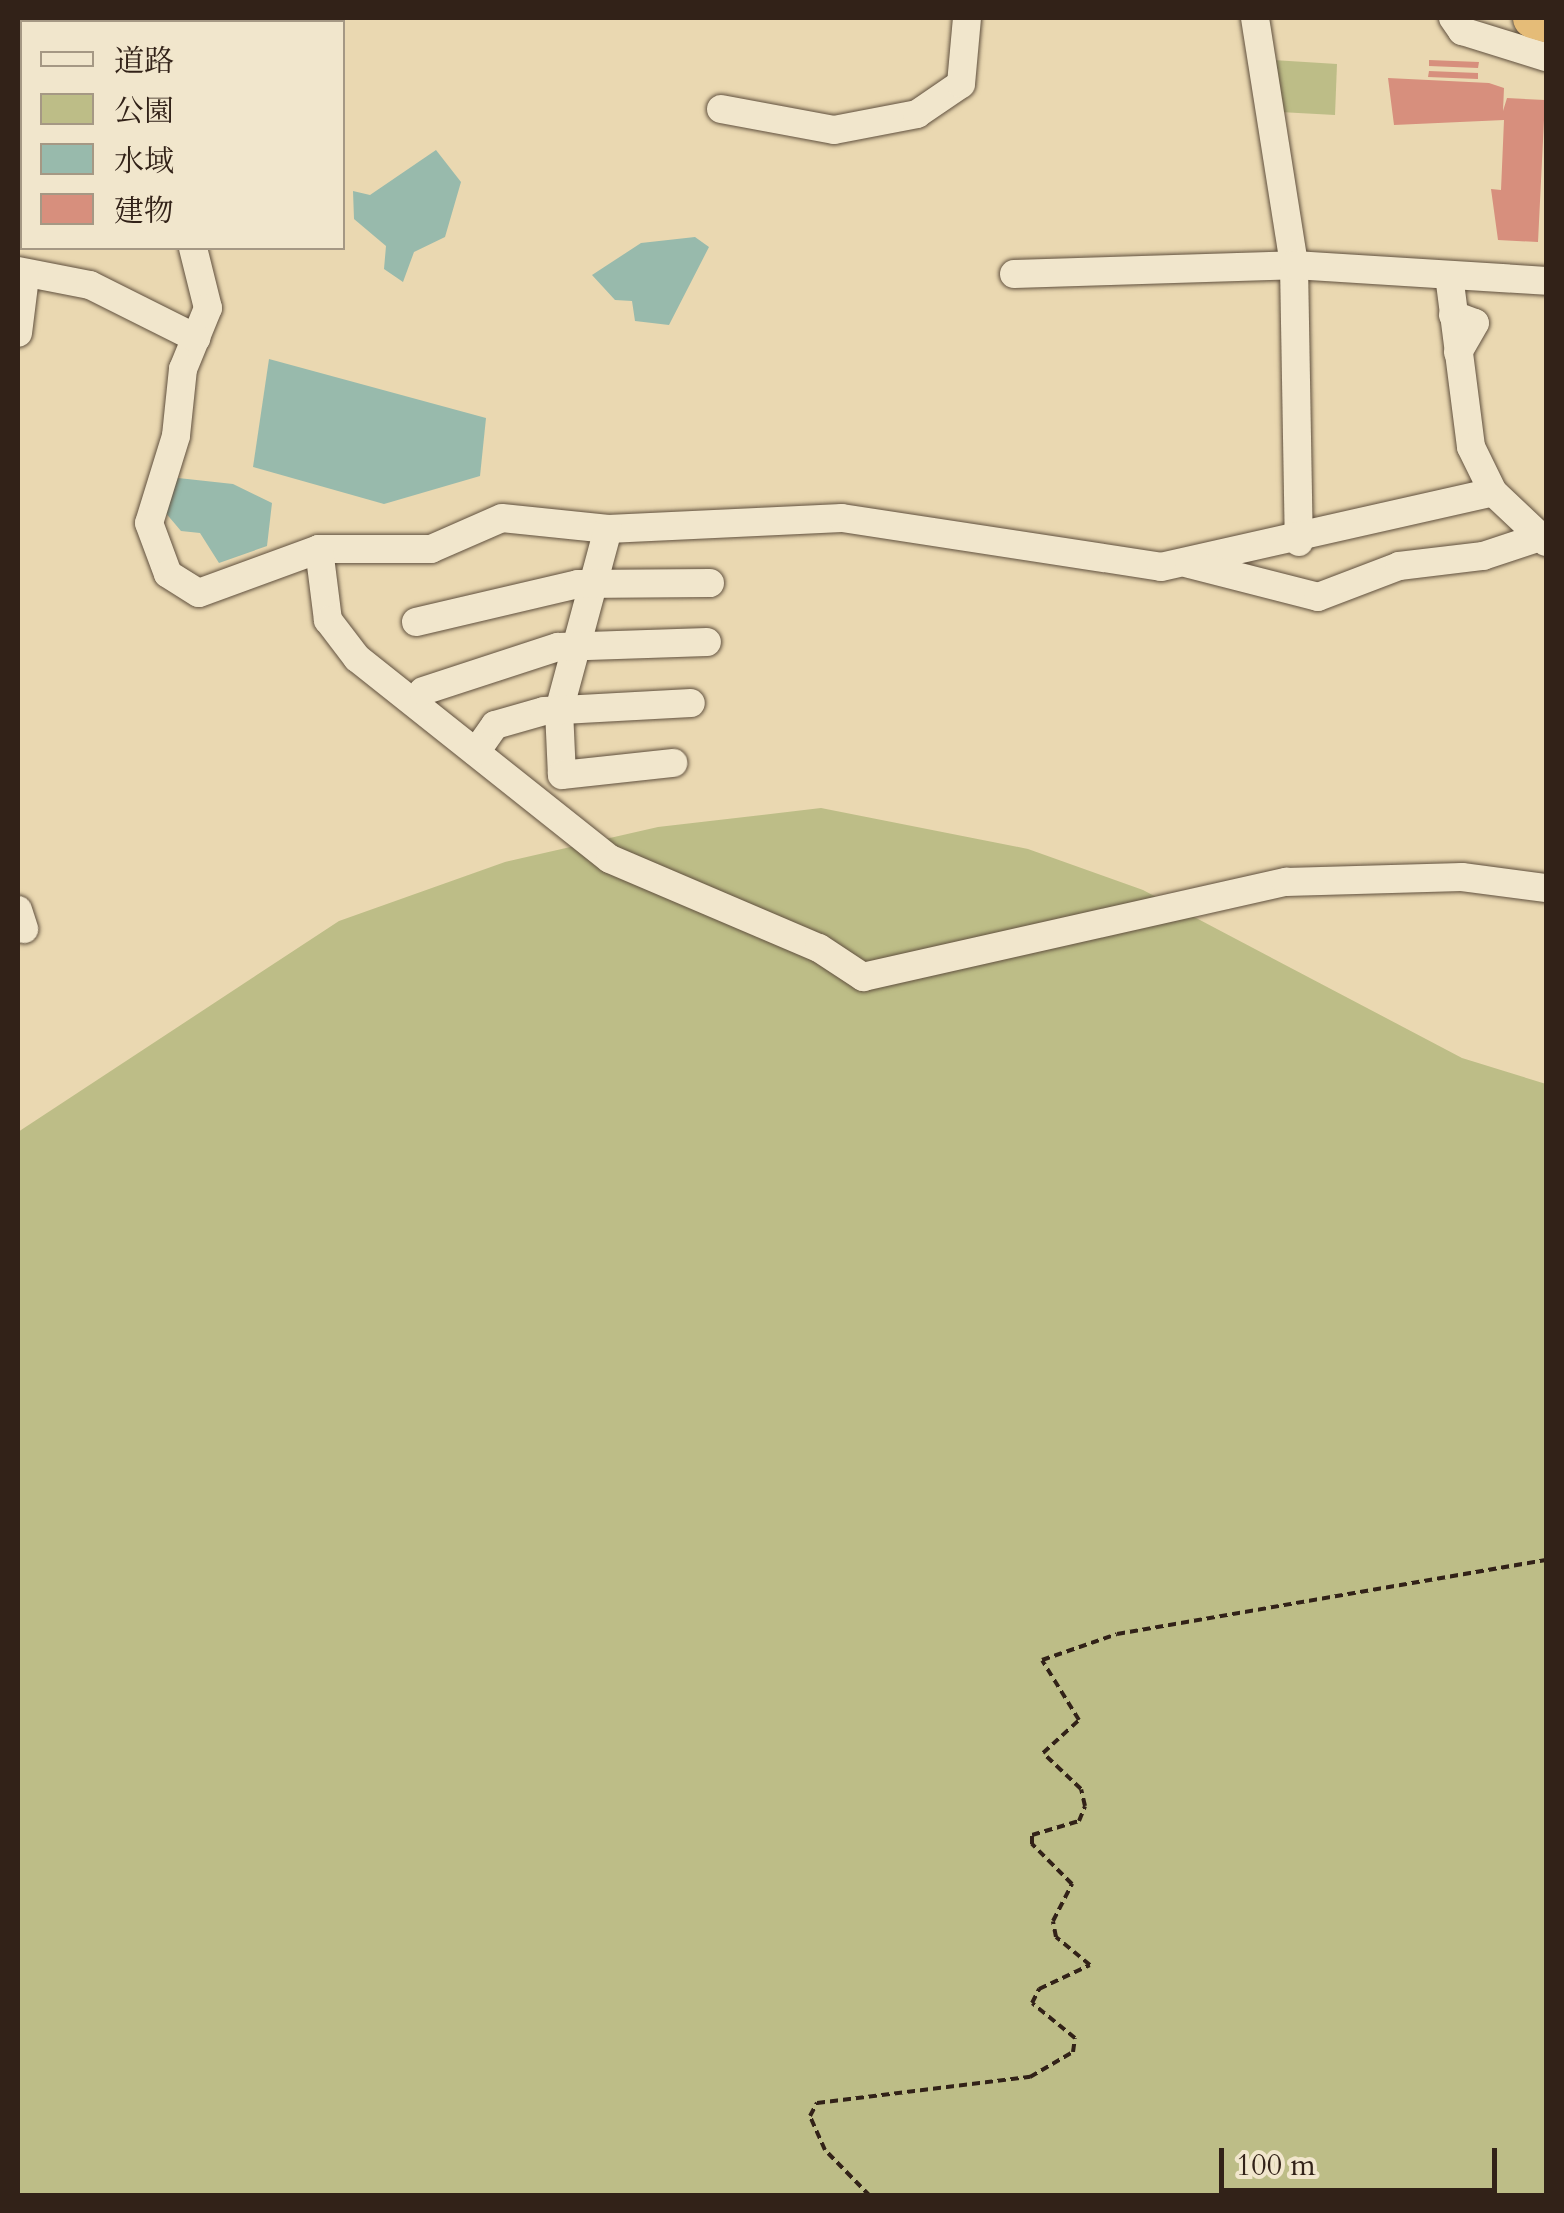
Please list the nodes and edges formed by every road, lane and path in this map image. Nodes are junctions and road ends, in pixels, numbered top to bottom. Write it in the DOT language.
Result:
graph roads {
  1 [pos="966,18"];
  2 [pos="1255,18"];
  3 [pos="1453,18"];
  4 [pos="1533,18"];
  5 [pos="1546,22"];
  6 [pos="18,28"];
  7 [pos="18,48"];
  8 [pos="1546,57"];
  9 [pos="721,109"];
  10 [pos="194,250"];
  11 [pos="1294,265"];
  12 [pos="21,274"];
  13 [pos="1014,274"];
  14 [pos="1450,275"];
  15 [pos="1546,281"];
  16 [pos="18,333"];
  17 [pos="196,338"];
  18 [pos="1493,492"];
  19 [pos="608,529"];
  20 [pos="1545,539"];
  21 [pos="1299,542"];
  22 [pos="319,549"];
  23 [pos="1189,564"];
  24 [pos="710,583"];
  25 [pos="593,584"];
  26 [pos="416,622"];
  27 [pos="708,642"];
  28 [pos="576,647"];
  29 [pos="424,692"];
  30 [pos="690,703"];
  31 [pos="559,710"];
  32 [pos="476,752"];
  33 [pos="673,762"];
  34 [pos="1546,888"];
  35 [pos="1546,1560"];
  36 [pos="870,2196"];
  1 -- 9 [label="street"];
  2 -- 11 [label="street"];
  3 -- 8 [label="street"];
  4 -- 5 [label="highway"];
  6 -- 7 [label="street"];
  10 -- 17 [label="street"];
  11 -- 13 [label="street"];
  11 -- 14 [label="street"];
  11 -- 21 [label="street"];
  12 -- 16 [label="street"];
  12 -- 17 [label="street"];
  14 -- 15 [label="street"];
  14 -- 18 [label="street"];
  17 -- 22 [label="street"];
  18 -- 20 [label="street"];
  18 -- 21 [label="street"];
  19 -- 22 [label="street"];
  19 -- 23 [label="street"];
  19 -- 25 [label="street"];
  20 -- 23 [label="street"];
  21 -- 23 [label="street"];
  22 -- 32 [label="street"];
  24 -- 25 [label="street"];
  25 -- 26 [label="street"];
  25 -- 28 [label="street"];
  27 -- 28 [label="street"];
  28 -- 29 [label="street"];
  28 -- 31 [label="street"];
  30 -- 31 [label="street"];
  31 -- 32 [label="street"];
  31 -- 33 [label="street"];
  32 -- 34 [label="street"];
  35 -- 36 [label="path"];
}
